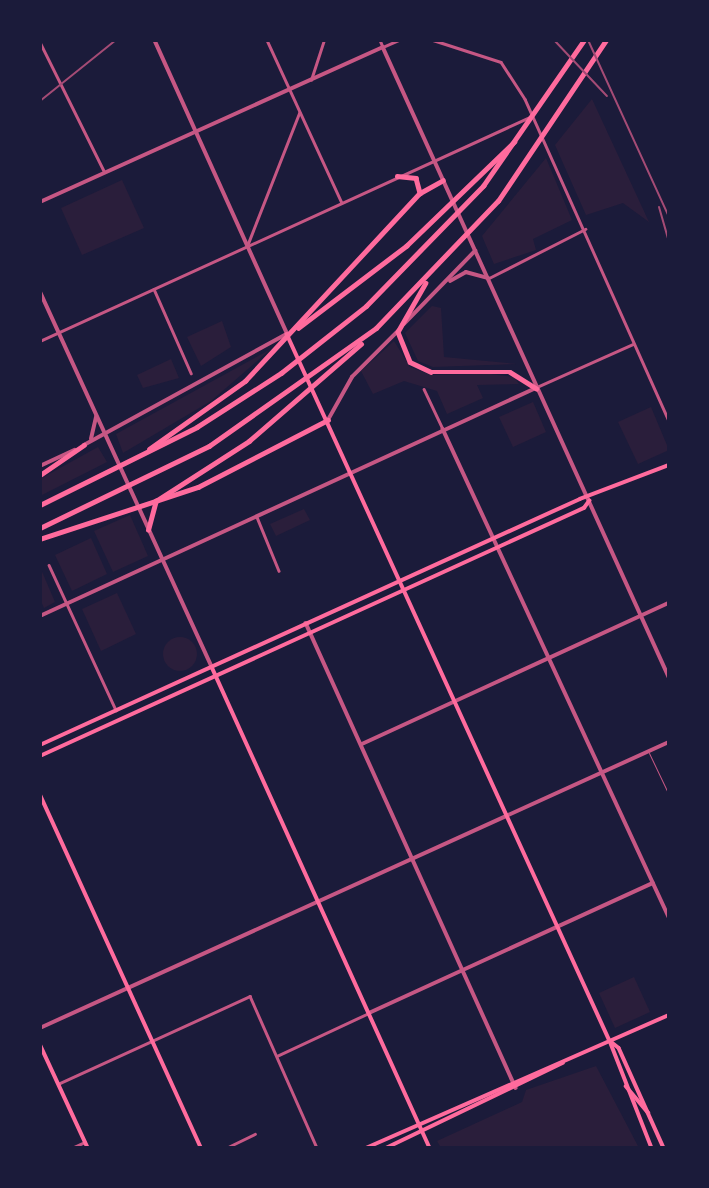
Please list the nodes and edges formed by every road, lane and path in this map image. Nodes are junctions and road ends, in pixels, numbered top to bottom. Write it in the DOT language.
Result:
graph roads {
  1 [pos="154,40"];
  2 [pos="267,40"];
  3 [pos="324,40"];
  4 [pos="380,40"];
  5 [pos="399,40"];
  6 [pos="433,40"];
  7 [pos="584,40"];
  8 [pos="606,40"];
  9 [pos="40,42"];
  10 [pos="383,47"];
  11 [pos="312,80"];
  12 [pos="289,90"];
  13 [pos="299,113"];
  14 [pos="533,116"];
  15 [pos="196,130"];
  16 [pos="527,130"];
  17 [pos="433,159"];
  18 [pos="104,171"];
  19 [pos="397,176"];
  20 [pos="443,180"];
  21 [pos="420,193"];
  22 [pos="40,202"];
  23 [pos="342,203"];
  24 [pos="585,229"];
  25 [pos="247,246"];
  26 [pos="475,251"];
  27 [pos="433,272"];
  28 [pos="489,278"];
  29 [pos="445,283"];
  30 [pos="154,289"];
  31 [pos="40,291"];
  32 [pos="376,328"];
  33 [pos="59,332"];
  34 [pos="287,334"];
  35 [pos="40,341"];
  36 [pos="633,344"];
  37 [pos="191,373"];
  38 [pos="536,388"];
  39 [pos="425,390"];
  40 [pos="96,415"];
  41 [pos="328,421"];
  42 [pos="669,421"];
  43 [pos="443,429"];
  44 [pos="104,433"];
  45 [pos="84,445"];
  46 [pos="138,458"];
  47 [pos="669,465"];
  48 [pos="40,466"];
  49 [pos="352,472"];
  50 [pos="40,475"];
  51 [pos="589,500"];
  52 [pos="40,505"];
  53 [pos="257,517"];
  54 [pos="40,528"];
  55 [pos="148,530"];
  56 [pos="40,539"];
  57 [pos="493,539"];
  58 [pos="497,548"];
  59 [pos="162,562"];
  60 [pos="49,565"];
  61 [pos="279,571"];
  62 [pos="400,582"];
  63 [pos="404,591"];
  64 [pos="669,603"];
  65 [pos="68,604"];
  66 [pos="40,616"];
  67 [pos="640,616"];
  68 [pos="306,623"];
  69 [pos="310,632"];
  70 [pos="549,658"];
  71 [pos="212,667"];
  72 [pos="216,677"];
  73 [pos="669,677"];
  74 [pos="454,702"];
  75 [pos="116,710"];
  76 [pos="669,742"];
  77 [pos="362,744"];
  78 [pos="40,745"];
  79 [pos="648,751"];
  80 [pos="40,757"];
  81 [pos="603,772"];
  82 [pos="40,793"];
  83 [pos="669,795"];
  84 [pos="507,815"];
  85 [pos="411,859"];
  86 [pos="653,883"];
  87 [pos="317,902"];
  88 [pos="669,917"];
  89 [pos="558,927"];
  90 [pos="462,971"];
  91 [pos="128,986"];
  92 [pos="369,1013"];
  93 [pos="669,1014"];
  94 [pos="40,1028"];
  95 [pos="153,1041"];
  96 [pos="610,1041"];
  97 [pos="40,1044"];
  98 [pos="277,1056"];
  99 [pos="563,1063"];
  100 [pos="513,1082"];
  101 [pos="623,1082"];
  102 [pos="58,1084"];
  103 [pos="516,1088"];
  104 [pos="649,1113"];
  105 [pos="419,1124"];
  106 [pos="422,1131"];
  107 [pos="255,1134"];
  108 [pos="85,1142"];
  109 [pos="72,1148"];
  110 [pos="88,1148"];
  111 [pos="201,1148"];
  112 [pos="226,1148"];
  113 [pos="317,1148"];
  114 [pos="366,1148"];
  115 [pos="386,1148"];
  116 [pos="430,1148"];
  117 [pos="652,1148"];
  118 [pos="664,1148"];
  1 -- 15 [label="street"];
  2 -- 12 [label="street"];
  3 -- 11 [label="street"];
  4 -- 10 [label="street"];
  5 -- 10 [label="street"];
  6 -- 14 [label="street"];
  7 -- 16 [label="highway"];
  8 -- 27 [label="highway"];
  9 -- 18 [label="street"];
  10 -- 11 [label="street"];
  10 -- 17 [label="street"];
  11 -- 12 [label="street"];
  12 -- 13 [label="street"];
  12 -- 15 [label="street"];
  13 -- 23 [label="street"];
  13 -- 25 [label="street"];
  14 -- 17 [label="street"];
  14 -- 24 [label="street"];
  15 -- 18 [label="street"];
  15 -- 25 [label="street"];
  16 -- 34 [label="highway"];
  16 -- 46 [label="highway"];
  17 -- 19 [label="street"];
  17 -- 20 [label="street"];
  18 -- 22 [label="street"];
  19 -- 21 [label="highway"];
  19 -- 23 [label="street"];
  20 -- 21 [label="highway"];
  20 -- 26 [label="street"];
  21 -- 46 [label="highway"];
  23 -- 25 [label="street"];
  24 -- 28 [label="street"];
  24 -- 36 [label="street"];
  25 -- 30 [label="street"];
  25 -- 34 [label="street"];
  26 -- 28 [label="street"];
  26 -- 29 [label="street"];
  27 -- 32 [label="highway"];
  27 -- 38 [label="highway"];
  28 -- 29 [label="street"];
  28 -- 38 [label="street"];
  29 -- 41 [label="street"];
  30 -- 33 [label="street"];
  30 -- 37 [label="street"];
  31 -- 33 [label="street"];
  32 -- 54 [label="highway"];
  32 -- 55 [label="highway"];
  33 -- 35 [label="street"];
  33 -- 40 [label="street"];
  34 -- 41 [label="main road"];
  34 -- 44 [label="street"];
  36 -- 38 [label="street"];
  36 -- 42 [label="street"];
  38 -- 43 [label="street"];
  38 -- 51 [label="street"];
  39 -- 43 [label="street"];
  40 -- 44 [label="street"];
  40 -- 45 [label="street"];
  41 -- 49 [label="main road"];
  41 -- 56 [label="highway"];
  43 -- 49 [label="street"];
  43 -- 57 [label="street"];
  44 -- 45 [label="street"];
  44 -- 55 [label="street"];
  45 -- 48 [label="street"];
  45 -- 50 [label="highway"];
  46 -- 52 [label="highway"];
  47 -- 51 [label="main road"];
  49 -- 53 [label="street"];
  49 -- 62 [label="main road"];
  51 -- 57 [label="main road"];
  51 -- 58 [label="main road"];
  51 -- 67 [label="street"];
  53 -- 59 [label="street"];
  53 -- 61 [label="street"];
  55 -- 59 [label="street"];
  57 -- 58 [label="street"];
  57 -- 62 [label="main road"];
  58 -- 63 [label="main road"];
  58 -- 70 [label="street"];
  59 -- 65 [label="street"];
  59 -- 71 [label="street"];
  60 -- 65 [label="street"];
  62 -- 63 [label="main road"];
  62 -- 68 [label="main road"];
  63 -- 69 [label="main road"];
  63 -- 74 [label="main road"];
  64 -- 67 [label="street"];
  65 -- 66 [label="street"];
  65 -- 75 [label="street"];
  67 -- 70 [label="street"];
  67 -- 73 [label="street"];
  68 -- 69 [label="street"];
  68 -- 71 [label="main road"];
  69 -- 72 [label="main road"];
  69 -- 77 [label="street"];
  70 -- 74 [label="street"];
  70 -- 81 [label="street"];
  71 -- 72 [label="main road"];
  71 -- 75 [label="main road"];
  72 -- 80 [label="main road"];
  72 -- 87 [label="main road"];
  74 -- 77 [label="street"];
  74 -- 84 [label="main road"];
  75 -- 78 [label="main road"];
  76 -- 79 [label="street"];
  77 -- 85 [label="street"];
  79 -- 81 [label="street"];
  79 -- 83 [label="lane"];
  81 -- 84 [label="street"];
  81 -- 86 [label="street"];
  82 -- 91 [label="main road"];
  84 -- 85 [label="street"];
  84 -- 89 [label="main road"];
  85 -- 87 [label="street"];
  85 -- 90 [label="street"];
  86 -- 88 [label="street"];
  86 -- 89 [label="street"];
  87 -- 91 [label="street"];
  87 -- 92 [label="main road"];
  89 -- 90 [label="street"];
  89 -- 96 [label="main road"];
  90 -- 92 [label="street"];
  90 -- 100 [label="street"];
  91 -- 94 [label="street"];
  91 -- 95 [label="main road"];
  92 -- 98 [label="street"];
  92 -- 105 [label="main road"];
  93 -- 96 [label="main road"];
  95 -- 98 [label="street"];
  95 -- 102 [label="street"];
  95 -- 111 [label="main road"];
  96 -- 99 [label="main road"];
  96 -- 101 [label="main road"];
  96 -- 104 [label="main road"];
  97 -- 102 [label="main road"];
  98 -- 113 [label="street"];
  99 -- 100 [label="main road"];
  99 -- 103 [label="main road"];
  100 -- 103 [label="street"];
  100 -- 105 [label="main road"];
  101 -- 104 [label="main road"];
  101 -- 117 [label="main road"];
  102 -- 108 [label="main road"];
  103 -- 106 [label="main road"];
  104 -- 118 [label="main road"];
  105 -- 106 [label="main road"];
  105 -- 114 [label="main road"];
  106 -- 115 [label="main road"];
  106 -- 116 [label="main road"];
  107 -- 112 [label="street"];
  108 -- 109 [label="street"];
  108 -- 110 [label="main road"];
}
